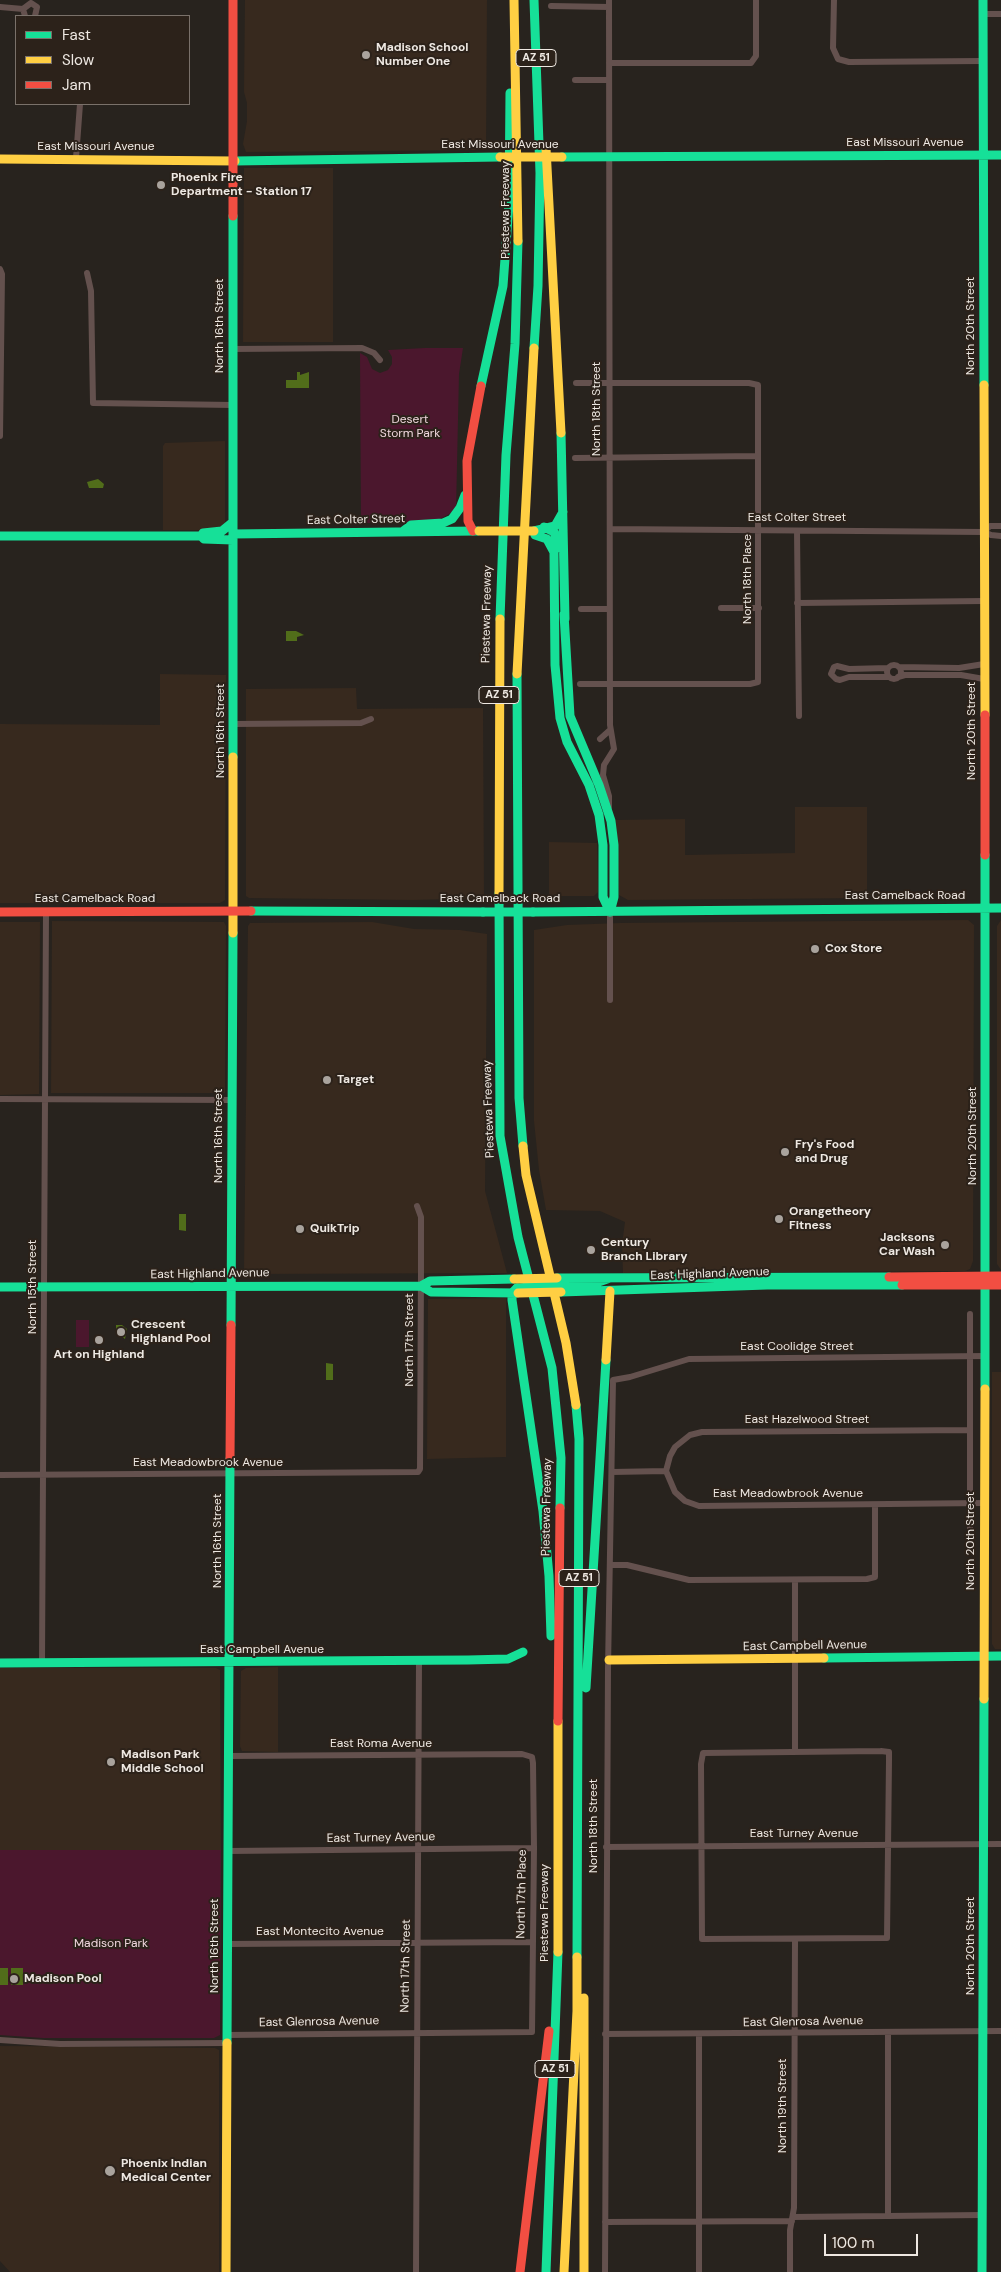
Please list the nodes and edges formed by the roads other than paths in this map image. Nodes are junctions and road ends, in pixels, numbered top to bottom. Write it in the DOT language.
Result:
graph roads {
  1 [pos="233,0"];
  2 [pos="514,0"];
  3 [pos="534,0"];
  4 [pos="756,0"];
  5 [pos="834,0"];
  6 [pos="983,0"];
  7 [pos="609,3"];
  8 [pos="551,6"];
  9 [pos="0,7"];
  10 [pos="23,9"];
  11 [pos="514,12"];
  12 [pos="983,14"];
  13 [pos="1001,14"];
  14 [pos="25,15"];
  15 [pos="35,15"];
  16 [pos="982,61"];
  17 [pos="609,63"];
  18 [pos="575,80"];
  19 [pos="609,80"];
  20 [pos="80,105"];
  21 [pos="538,116"];
  22 [pos="983,155"];
  23 [pos="1001,155"];
  24 [pos="609,157"];
  25 [pos="76,158"];
  26 [pos="0,159"];
  27 [pos="233,161"];
  28 [pos="0,269"];
  29 [pos="87,273"];
  30 [pos="232,349"];
  31 [pos="380,360"];
  32 [pos="576,383"];
  33 [pos="609,383"];
  34 [pos="233,405"];
  35 [pos="0,436"];
  36 [pos="758,456"];
  37 [pos="575,458"];
  38 [pos="610,458"];
  39 [pos="466,493"];
  40 [pos="563,510"];
  41 [pos="233,522"];
  42 [pos="1001,526"];
  43 [pos="550,529"];
  44 [pos="610,529"];
  45 [pos="759,530"];
  46 [pos="797,530"];
  47 [pos="476,531"];
  48 [pos="535,531"];
  49 [pos="402,532"];
  50 [pos="984,532"];
  51 [pos="0,536"];
  52 [pos="201,536"];
  53 [pos="1001,536"];
  54 [pos="233,537"];
  55 [pos="984,601"];
  56 [pos="797,603"];
  57 [pos="721,608"];
  58 [pos="759,608"];
  59 [pos="581,609"];
  60 [pos="609,609"];
  61 [pos="565,619"];
  62 [pos="984,664"];
  63 [pos="899,667"];
  64 [pos="888,668"];
  65 [pos="889,677"];
  66 [pos="898,677"];
  67 [pos="984,679"];
  68 [pos="580,684"];
  69 [pos="610,684"];
  70 [pos="799,716"];
  71 [pos="371,719"];
  72 [pos="233,724"];
  73 [pos="610,730"];
  74 [pos="600,739"];
  75 [pos="609,813"];
  76 [pos="985,908"];
  77 [pos="1001,908"];
  78 [pos="233,911"];
  79 [pos="0,912"];
  80 [pos="46,912"];
  81 [pos="610,912"];
  82 [pos="610,1000"];
  83 [pos="0,1099"];
  84 [pos="45,1099"];
  85 [pos="232,1100"];
  86 [pos="417,1206"];
  87 [pos="1001,1276"];
  88 [pos="610,1278"];
  89 [pos="807,1280"];
  90 [pos="985,1280"];
  91 [pos="231,1285"];
  92 [pos="559,1285"];
  93 [pos="1001,1285"];
  94 [pos="421,1286"];
  95 [pos="0,1287"];
  96 [pos="44,1287"];
  97 [pos="515,1291"];
  98 [pos="610,1291"];
  99 [pos="970,1314"];
  100 [pos="985,1356"];
  101 [pos="970,1357"];
  102 [pos="613,1380"];
  103 [pos="970,1430"];
  104 [pos="666,1471"];
  105 [pos="612,1472"];
  106 [pos="416,1473"];
  107 [pos="231,1474"];
  108 [pos="0,1475"];
  109 [pos="44,1475"];
  110 [pos="969,1503"];
  111 [pos="984,1503"];
  112 [pos="875,1505"];
  113 [pos="970,1541"];
  114 [pos="610,1565"];
  115 [pos="795,1580"];
  116 [pos="523,1652"];
  117 [pos="984,1656"];
  118 [pos="1001,1656"];
  119 [pos="795,1658"];
  120 [pos="609,1660"];
  121 [pos="419,1661"];
  122 [pos="0,1662"];
  123 [pos="230,1662"];
  124 [pos="42,1663"];
  125 [pos="795,1752"];
  126 [pos="419,1754"];
  127 [pos="229,1756"];
  128 [pos="532,1757"];
  129 [pos="557,1783"];
  130 [pos="578,1784"];
  131 [pos="984,1844"];
  132 [pos="1001,1844"];
  133 [pos="889,1845"];
  134 [pos="701,1846"];
  135 [pos="606,1847"];
  136 [pos="418,1848"];
  137 [pos="534,1848"];
  138 [pos="228,1851"];
  139 [pos="557,1867"];
  140 [pos="578,1869"];
  141 [pos="795,1940"];
  142 [pos="532,1942"];
  143 [pos="418,1943"];
  144 [pos="228,1944"];
  145 [pos="1001,2031"];
  146 [pos="532,2032"];
  147 [pos="983,2032"];
  148 [pos="417,2033"];
  149 [pos="795,2033"];
  150 [pos="888,2033"];
  151 [pos="605,2034"];
  152 [pos="700,2034"];
  153 [pos="227,2039"];
  154 [pos="0,2040"];
  155 [pos="982,2215"];
  156 [pos="888,2216"];
  157 [pos="793,2219"];
  158 [pos="605,2222"];
  159 [pos="700,2222"];
  160 [pos="226,2272"];
  161 [pos="416,2272"];
  162 [pos="520,2272"];
  163 [pos="546,2272"];
  164 [pos="564,2272"];
  165 [pos="584,2272"];
  166 [pos="605,2272"];
  167 [pos="699,2272"];
  168 [pos="790,2272"];
  169 [pos="982,2272"];
  1 -- 27 [label="main road, North 16th Street"];
  2 -- 11 [label="main road, Piestewa Freeway / AZ 51"];
  3 -- 21 [label="main road, AZ 51"];
  4 -- 17 [label="street"];
  5 -- 16 [label="street"];
  6 -- 12 [label="main road, North 20th Street"];
  7 -- 8 [label="street"];
  7 -- 17 [label="street, North 18th Street"];
  9 -- 10 [label="street"];
  10 -- 14 [label="street"];
  10 -- 15 [label="street"];
  11 -- 39 [label="main road"];
  11 -- 129 [label="main road, Piestewa Freeway / AZ 51"];
  12 -- 13 [label="street"];
  12 -- 16 [label="main road, North 20th Street"];
  16 -- 22 [label="main road, North 20th Street"];
  17 -- 19 [label="street, North 18th Street"];
  18 -- 19 [label="street"];
  19 -- 24 [label="street, North 18th Street"];
  20 -- 25 [label="street"];
  21 -- 40 [label="main road"];
  21 -- 130 [label="main road, AZ 51"];
  22 -- 23 [label="main road, East Missouri Avenue"];
  22 -- 24 [label="main road, East Missouri Avenue"];
  22 -- 50 [label="main road, North 20th Street"];
  24 -- 27 [label="main road, East Missouri Avenue, bridge"];
  24 -- 33 [label="street, North 18th Street"];
  25 -- 26 [label="main road, East Missouri Avenue"];
  25 -- 27 [label="main road, East Missouri Avenue"];
  27 -- 30 [label="main road, North 16th Street"];
  28 -- 35 [label="street"];
  29 -- 34 [label="street"];
  30 -- 31 [label="street"];
  30 -- 34 [label="main road, North 16th Street"];
  32 -- 33 [label="street"];
  33 -- 36 [label="street, North 18th Place"];
  33 -- 38 [label="street, North 18th Street"];
  34 -- 41 [label="main road, North 16th Street"];
  36 -- 38 [label="street"];
  36 -- 45 [label="street, North 18th Place"];
  37 -- 38 [label="street"];
  38 -- 44 [label="street, North 18th Street"];
  39 -- 47 [label="main road"];
  39 -- 49 [label="main road"];
  40 -- 43 [label="main road"];
  40 -- 61 [label="main road"];
  41 -- 52 [label="main road, East Colter Street"];
  41 -- 54 [label="main road, North 16th Street"];
  42 -- 50 [label="street, East Colter Street"];
  43 -- 48 [label="main road, East Colter Street"];
  43 -- 61 [label="main road, North 18th Street"];
  44 -- 45 [label="street, East Colter Street"];
  44 -- 60 [label="street, North 18th Street"];
  45 -- 46 [label="street, East Colter Street"];
  45 -- 58 [label="street, North 18th Place"];
  46 -- 50 [label="street, East Colter Street"];
  46 -- 56 [label="street"];
  47 -- 48 [label="main road, East Colter Street, bridge"];
  47 -- 49 [label="main road, East Colter Street"];
  48 -- 81 [label="main road, North 18th Street"];
  49 -- 54 [label="main road, East Colter Street"];
  50 -- 53 [label="street, East Colter Street"];
  50 -- 55 [label="main road, North 20th Street"];
  51 -- 52 [label="main road, East Colter Street"];
  52 -- 54 [label="main road, East Colter Street"];
  54 -- 72 [label="main road, North 16th Street"];
  55 -- 56 [label="street"];
  55 -- 62 [label="main road, North 20th Street"];
  56 -- 70 [label="street"];
  57 -- 58 [label="street"];
  58 -- 69 [label="street, North 18th Place"];
  59 -- 60 [label="street"];
  60 -- 69 [label="street, North 18th Street"];
  61 -- 75 [label="main road, North 18th Street"];
  62 -- 63 [label="street"];
  62 -- 67 [label="main road, North 20th Street"];
  63 -- 64 [label="street"];
  63 -- 66 [label="street"];
  64 -- 65 [label="street"];
  64 -- 65 [label="street"];
  65 -- 66 [label="street"];
  66 -- 67 [label="street"];
  67 -- 76 [label="main road, North 20th Street"];
  68 -- 69 [label="street"];
  69 -- 73 [label="street, North 18th Street"];
  71 -- 72 [label="street"];
  72 -- 78 [label="main road, North 16th Street"];
  73 -- 74 [label="street"];
  73 -- 75 [label="street, North 18th Street"];
  75 -- 81 [label="main road, North 18th Street"];
  76 -- 77 [label="main road, East Camelback Road"];
  76 -- 81 [label="main road, East Camelback Road"];
  76 -- 90 [label="main road, North 20th Street"];
  78 -- 80 [label="main road, East Camelback Road"];
  78 -- 81 [label="main road, East Camelback Road, bridge"];
  78 -- 85 [label="main road, North 16th Street"];
  79 -- 80 [label="main road, East Camelback Road"];
  80 -- 84 [label="street, North 15th Street"];
  81 -- 82 [label="street, North 18th Street"];
  83 -- 84 [label="street"];
  84 -- 85 [label="street"];
  84 -- 96 [label="street, North 15th Street"];
  85 -- 91 [label="main road, North 16th Street"];
  86 -- 94 [label="street, North 17th Street"];
  87 -- 90 [label="main road, East Highland Avenue"];
  88 -- 89 [label="main road, East Highland Avenue"];
  88 -- 92 [label="main road, East Highland Avenue"];
  88 -- 98 [label="main road"];
  89 -- 90 [label="main road, East Highland Avenue"];
  89 -- 98 [label="main road, East Highland Avenue"];
  90 -- 93 [label="main road, East Highland Avenue"];
  90 -- 100 [label="main road, North 20th Street"];
  91 -- 94 [label="main road, East Highland Avenue"];
  91 -- 96 [label="main road, East Highland Avenue"];
  91 -- 107 [label="main road, North 16th Street"];
  92 -- 94 [label="main road, East Highland Avenue, bridge"];
  92 -- 97 [label="main road, East Highland Avenue, bridge"];
  92 -- 98 [label="main road, East Highland Avenue"];
  94 -- 97 [label="main road, East Highland Avenue"];
  94 -- 106 [label="street, North 17th Street"];
  95 -- 96 [label="main road, East Highland Avenue"];
  96 -- 109 [label="street, North 15th Street"];
  97 -- 129 [label="main road"];
  98 -- 130 [label="main road"];
  99 -- 101 [label="street, North 20th Street"];
  100 -- 101 [label="street, East Coolidge Street"];
  100 -- 111 [label="main road, North 20th Street"];
  101 -- 102 [label="street, East Coolidge Street"];
  101 -- 103 [label="street, North 20th Street"];
  102 -- 105 [label="street, North 18th Street"];
  103 -- 104 [label="street, East Hazelwood Street"];
  103 -- 110 [label="street, North 20th Street"];
  104 -- 105 [label="street"];
  104 -- 112 [label="street, East Meadowbrook Avenue"];
  105 -- 114 [label="street, North 18th Street"];
  106 -- 107 [label="street, East Meadowbrook Avenue"];
  107 -- 109 [label="street, East Meadowbrook Avenue"];
  107 -- 123 [label="main road, North 16th Street"];
  108 -- 109 [label="street, East Meadowbrook Avenue"];
  109 -- 124 [label="street, North 15th Street"];
  110 -- 111 [label="street, East Meadowbrook Avenue"];
  110 -- 112 [label="street, East Meadowbrook Avenue"];
  110 -- 113 [label="street, North 20th Street"];
  111 -- 117 [label="main road, North 20th Street"];
  112 -- 115 [label="street"];
  114 -- 115 [label="street"];
  114 -- 120 [label="street, North 18th Street"];
  115 -- 119 [label="street"];
  116 -- 121 [label="main road, East Campbell Avenue"];
  117 -- 118 [label="main road, East Campbell Avenue"];
  117 -- 119 [label="main road, East Campbell Avenue"];
  117 -- 131 [label="main road, North 20th Street"];
  119 -- 120 [label="main road, East Campbell Avenue"];
  119 -- 125 [label="street"];
  120 -- 135 [label="street, North 18th Street"];
  121 -- 123 [label="main road, East Campbell Avenue"];
  121 -- 126 [label="street, North 17th Street"];
  122 -- 124 [label="main road, East Campbell Avenue"];
  123 -- 124 [label="main road, East Campbell Avenue"];
  123 -- 127 [label="main road, North 16th Street"];
  125 -- 133 [label="street"];
  125 -- 134 [label="street"];
  126 -- 127 [label="street, East Roma Avenue"];
  126 -- 128 [label="street, East Roma Avenue"];
  126 -- 136 [label="street, North 17th Street"];
  127 -- 138 [label="main road, North 16th Street"];
  128 -- 137 [label="street, North 17th Place"];
  129 -- 139 [label="main road, Piestewa Freeway / AZ 51"];
  130 -- 140 [label="main road, AZ 51"];
  131 -- 132 [label="street, East Turney Avenue"];
  131 -- 133 [label="street, East Turney Avenue"];
  131 -- 147 [label="main road, North 20th Street"];
  133 -- 134 [label="street, East Turney Avenue"];
  133 -- 141 [label="street"];
  134 -- 135 [label="street, East Turney Avenue"];
  134 -- 141 [label="street"];
  135 -- 151 [label="street, North 18th Street"];
  136 -- 137 [label="street, East Turney Avenue"];
  136 -- 138 [label="street, East Turney Avenue"];
  136 -- 143 [label="street, North 17th Street"];
  137 -- 142 [label="street, North 17th Place"];
  138 -- 144 [label="main road, North 16th Street"];
  139 -- 162 [label="main road"];
  139 -- 163 [label="main road, Piestewa Freeway / AZ 51"];
  140 -- 164 [label="main road, AZ 51"];
  140 -- 165 [label="main road"];
  141 -- 149 [label="street, North 19th Street"];
  142 -- 143 [label="street, East Montecito Avenue"];
  142 -- 146 [label="street, North 17th Place"];
  143 -- 144 [label="street, East Montecito Avenue"];
  143 -- 148 [label="street, North 17th Street"];
  144 -- 153 [label="main road, North 16th Street"];
  145 -- 147 [label="street, East Glenrosa Avenue"];
  146 -- 148 [label="street, East Glenrosa Avenue"];
  147 -- 150 [label="street, East Glenrosa Avenue"];
  147 -- 155 [label="main road, North 20th Street"];
  148 -- 153 [label="street, East Glenrosa Avenue"];
  148 -- 161 [label="street, North 17th Street"];
  149 -- 150 [label="street, East Glenrosa Avenue"];
  149 -- 152 [label="street, East Glenrosa Avenue"];
  149 -- 157 [label="street, North 19th Street"];
  150 -- 156 [label="street"];
  151 -- 152 [label="street, East Glenrosa Avenue"];
  151 -- 158 [label="street, North 18th Street"];
  152 -- 159 [label="street"];
  153 -- 154 [label="street, East Glenrosa Avenue"];
  153 -- 160 [label="main road, North 16th Street"];
  155 -- 156 [label="street"];
  155 -- 169 [label="main road, North 20th Street"];
  156 -- 157 [label="street"];
  157 -- 159 [label="street"];
  157 -- 168 [label="street, North 19th Street"];
  158 -- 159 [label="street"];
  158 -- 166 [label="street, North 18th Street"];
  159 -- 167 [label="street"];
}
